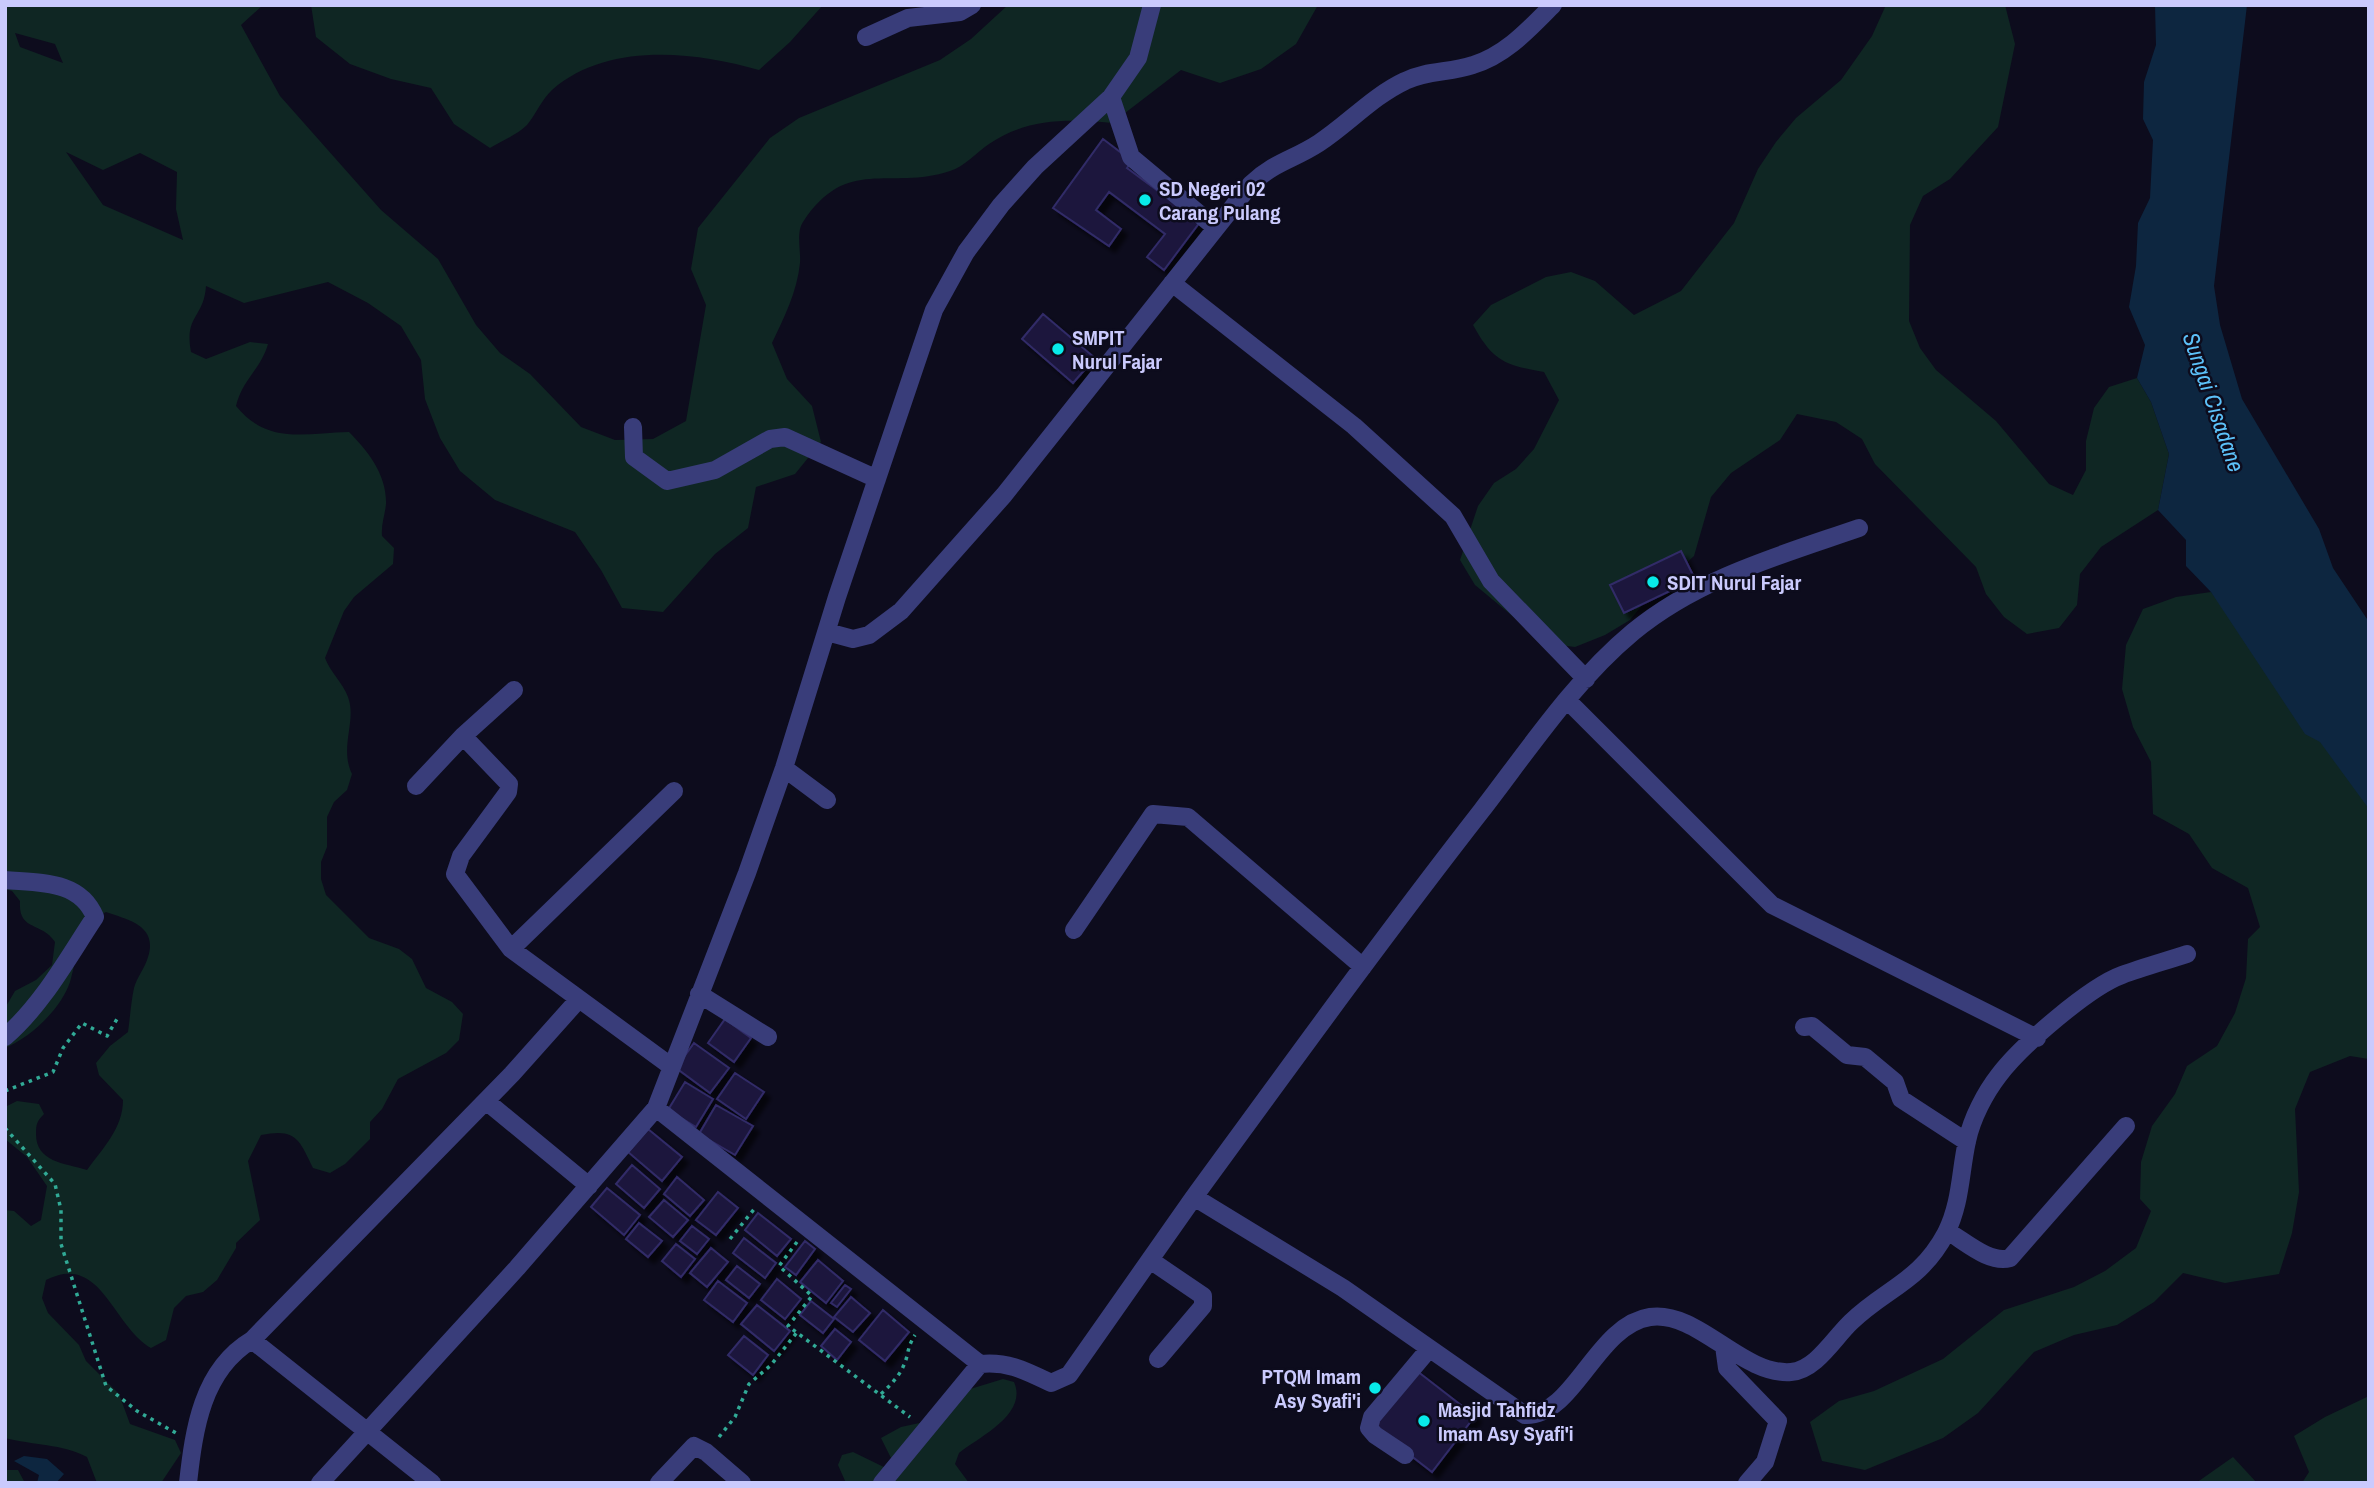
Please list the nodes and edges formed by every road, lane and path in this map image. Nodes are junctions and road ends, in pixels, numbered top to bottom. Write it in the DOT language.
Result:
graph roads {
  1 [pos="972,5"];
  2 [pos="1152,5"];
  3 [pos="1553,5"];
  4 [pos="866,37"];
  5 [pos="1111,97"];
  6 [pos="1216,228"];
  7 [pos="1172,282"];
  8 [pos="633,427"];
  9 [pos="877,479"];
  10 [pos="1859,528"];
  11 [pos="827,632"];
  12 [pos="1586,679"];
  13 [pos="514,690"];
  14 [pos="1568,701"];
  15 [pos="463,736"];
  16 [pos="784,768"];
  17 [pos="416,786"];
  18 [pos="674,791"];
  19 [pos="827,800"];
  20 [pos="5,880"];
  21 [pos="1074,930"];
  22 [pos="511,949"];
  23 [pos="2187,954"];
  24 [pos="1363,967"];
  25 [pos="699,994"];
  26 [pos="579,999"];
  27 [pos="117,1019"];
  28 [pos="1804,1027"];
  29 [pos="5,1037"];
  30 [pos="768,1037"];
  31 [pos="2037,1038"];
  32 [pos="673,1067"];
  33 [pos="5,1091"];
  34 [pos="486,1101"];
  35 [pos="656,1108"];
  36 [pos="2126,1126"];
  37 [pos="5,1128"];
  38 [pos="1967,1142"];
  39 [pos="589,1186"];
  40 [pos="765,1195"];
  41 [pos="1194,1197"];
  42 [pos="808,1228"];
  43 [pos="1947,1231"];
  44 [pos="730,1239"];
  45 [pos="1150,1260"];
  46 [pos="925,1322"];
  47 [pos="798,1331"];
  48 [pos="252,1340"];
  49 [pos="1724,1346"];
  50 [pos="1429,1349"];
  51 [pos="1158,1359"];
  52 [pos="980,1364"];
  53 [pos="881,1394"];
  54 [pos="926,1429"];
  55 [pos="370,1431"];
  56 [pos="193,1442"];
  57 [pos="706,1452"];
  58 [pos="1405,1455"];
  59 [pos="188,1483"];
  60 [pos="320,1483"];
  61 [pos="432,1483"];
  62 [pos="659,1483"];
  63 [pos="742,1483"];
  64 [pos="882,1483"];
  65 [pos="1747,1483"];
  1 -- 4 [label="street"];
  2 -- 5 [label="street"];
  3 -- 6 [label="street"];
  5 -- 6 [label="street"];
  5 -- 9 [label="street"];
  6 -- 7 [label="street"];
  7 -- 11 [label="street"];
  7 -- 12 [label="street"];
  8 -- 9 [label="street"];
  9 -- 11 [label="street"];
  10 -- 12 [label="street"];
  11 -- 16 [label="street"];
  12 -- 14 [label="street"];
  13 -- 15 [label="street"];
  14 -- 24 [label="street"];
  14 -- 31 [label="street"];
  15 -- 17 [label="street"];
  15 -- 22 [label="street"];
  16 -- 19 [label="street"];
  16 -- 25 [label="street"];
  18 -- 22 [label="street"];
  20 -- 29 [label="street"];
  21 -- 24 [label="street"];
  22 -- 26 [label="street"];
  23 -- 31 [label="street"];
  24 -- 41 [label="street"];
  25 -- 30 [label="street"];
  25 -- 32 [label="street"];
  26 -- 32 [label="street"];
  26 -- 34 [label="street"];
  27 -- 33 [label="path"];
  28 -- 38 [label="street"];
  31 -- 38 [label="street"];
  32 -- 35 [label="street"];
  34 -- 39 [label="street"];
  34 -- 48 [label="street"];
  35 -- 39 [label="street"];
  35 -- 40 [label="street"];
  36 -- 43 [label="street"];
  37 -- 56 [label="path"];
  38 -- 43 [label="street"];
  39 -- 55 [label="street"];
  40 -- 42 [label="street"];
  40 -- 44 [label="path"];
  41 -- 45 [label="street"];
  41 -- 50 [label="street"];
  42 -- 46 [label="street"];
  42 -- 47 [label="path"];
  43 -- 49 [label="street"];
  45 -- 51 [label="street"];
  45 -- 52 [label="street"];
  46 -- 52 [label="street"];
  46 -- 53 [label="path"];
  47 -- 53 [label="path"];
  47 -- 57 [label="path"];
  48 -- 55 [label="street"];
  48 -- 56 [label="street"];
  49 -- 50 [label="street"];
  49 -- 65 [label="street"];
  50 -- 58 [label="street"];
  52 -- 54 [label="street"];
  53 -- 54 [label="path"];
  54 -- 64 [label="street"];
  55 -- 60 [label="street"];
  55 -- 61 [label="street"];
  56 -- 59 [label="street"];
  57 -- 62 [label="street"];
  57 -- 63 [label="street"];
}
